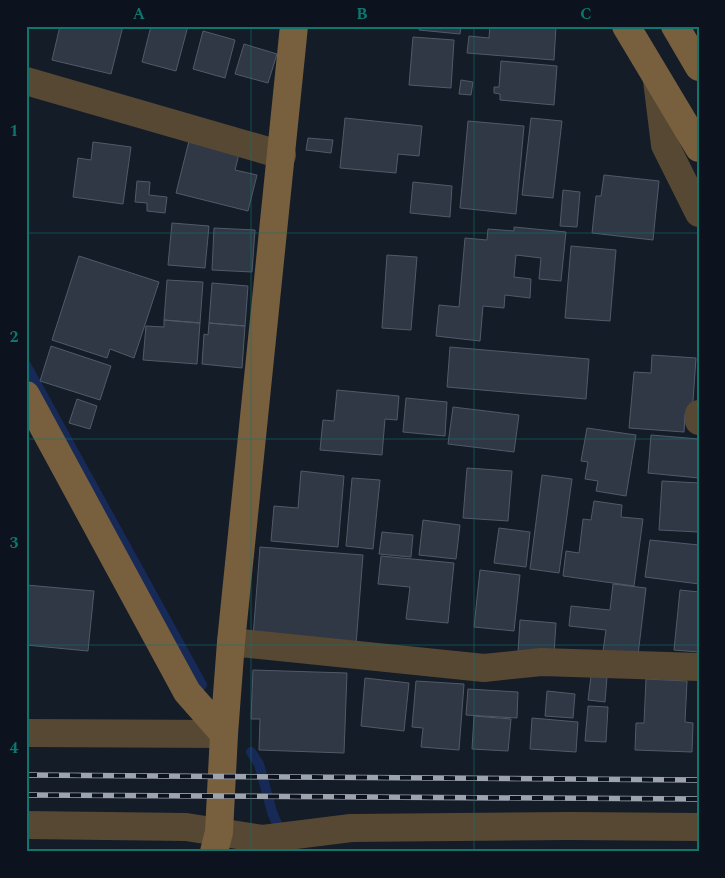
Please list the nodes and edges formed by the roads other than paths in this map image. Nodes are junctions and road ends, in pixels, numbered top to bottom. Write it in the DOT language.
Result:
graph roads {
  1 [pos="294,26"];
  2 [pos="626,26"];
  3 [pos="675,26"];
  4 [pos="681,26"];
  5 [pos="699,40"];
  6 [pos="699,67"];
  7 [pos="657,80"];
  8 [pos="26,81"];
  9 [pos="699,148"];
  10 [pos="282,155"];
  11 [pos="699,213"];
  12 [pos="26,395"];
  13 [pos="699,414"];
  14 [pos="699,421"];
  15 [pos="231,642"];
  16 [pos="699,668"];
  17 [pos="26,733"];
  18 [pos="224,734"];
  19 [pos="26,825"];
  20 [pos="699,827"];
  21 [pos="275,841"];
  22 [pos="217,842"];
  1 -- 10 [label="street"];
  2 -- 7 [label="street"];
  3 -- 6 [label="street"];
  4 -- 5 [label="street"];
  7 -- 9 [label="street"];
  7 -- 11 [label="street"];
  8 -- 10 [label="street"];
  10 -- 15 [label="street"];
  12 -- 18 [label="street"];
  13 -- 14 [label="street"];
  15 -- 16 [label="street"];
  15 -- 18 [label="street"];
  17 -- 18 [label="street"];
  18 -- 22 [label="street"];
  19 -- 22 [label="street"];
  20 -- 21 [label="street"];
  21 -- 22 [label="street"];
}
